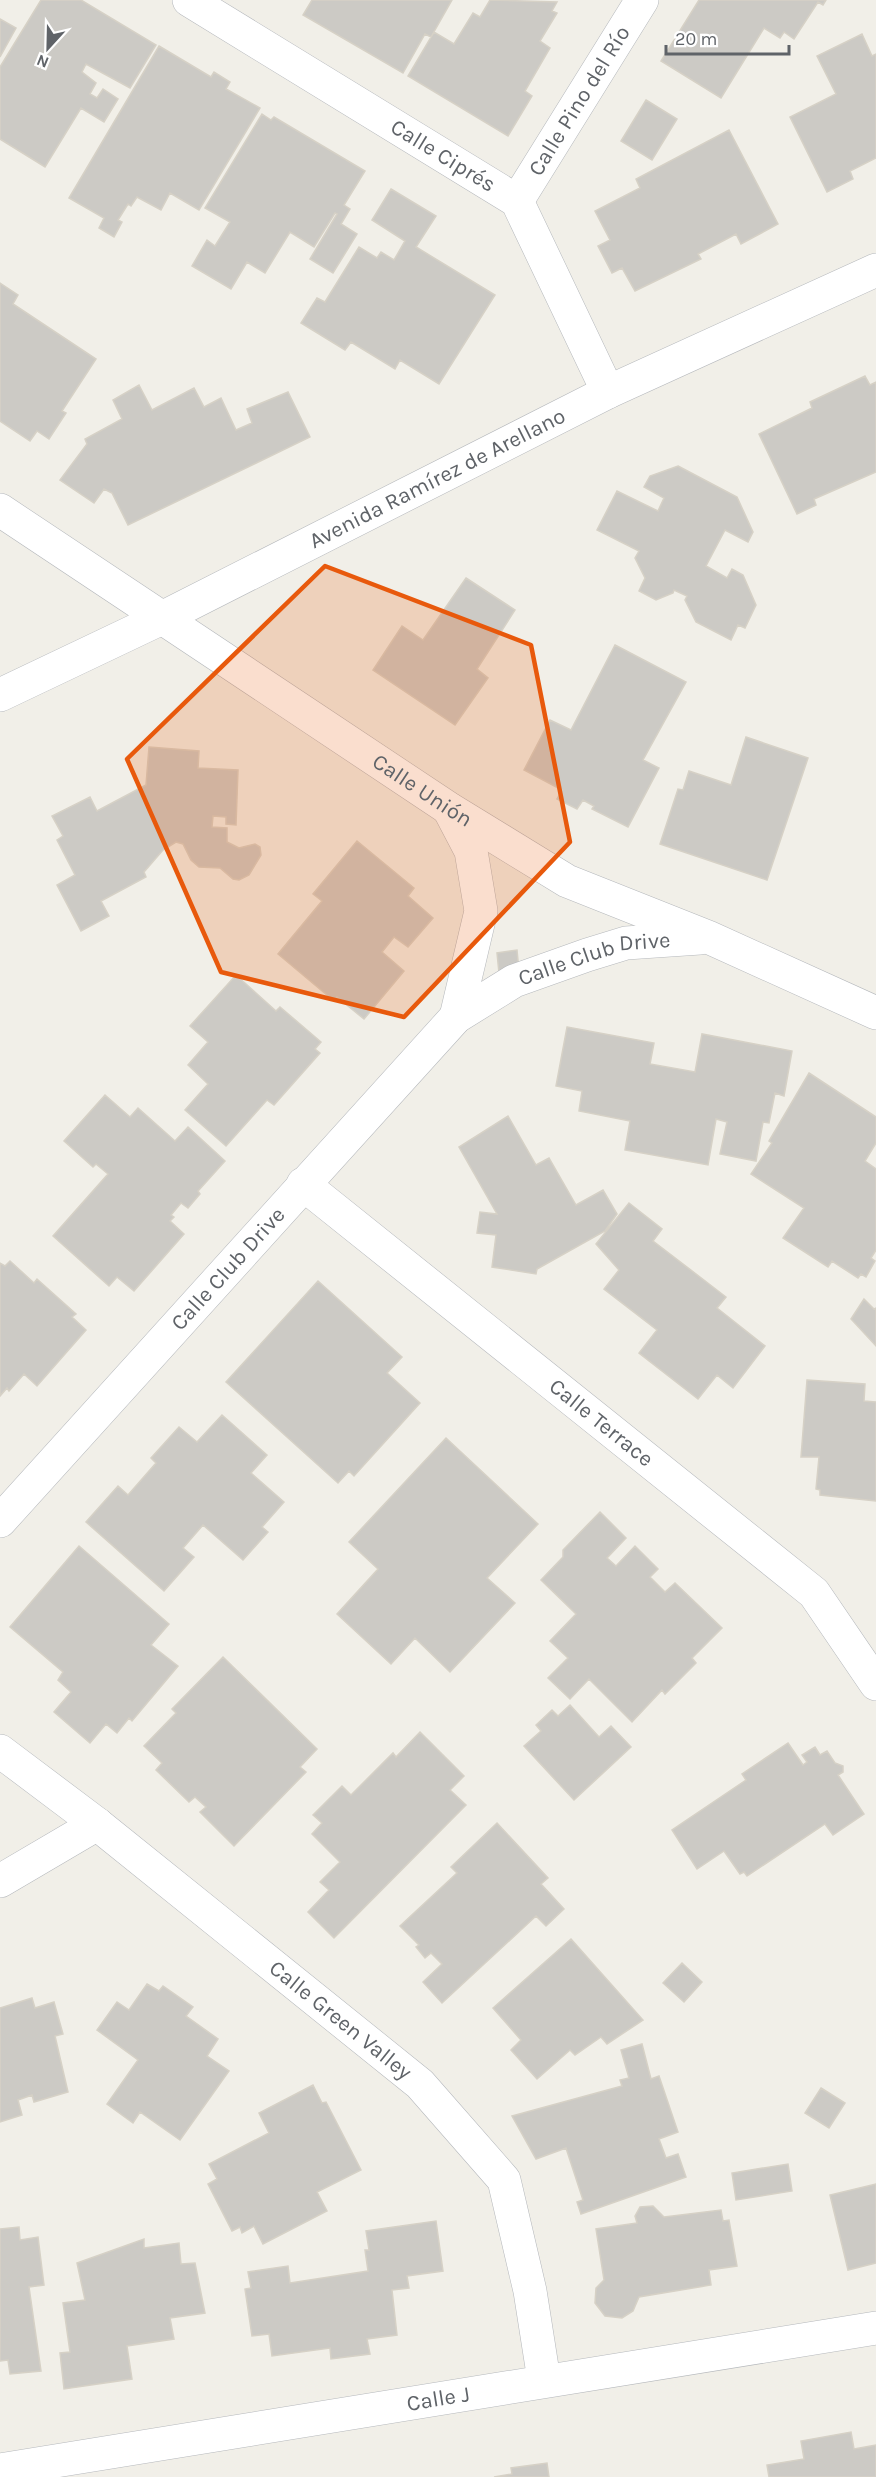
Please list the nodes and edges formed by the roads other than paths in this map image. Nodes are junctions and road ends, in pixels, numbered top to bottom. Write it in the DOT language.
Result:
graph roads {
  1 [pos="189,0"];
  2 [pos="642,0"];
  3 [pos="518,201"];
  4 [pos="876,270"];
  5 [pos="608,392"];
  6 [pos="0,510"];
  7 [pos="162,618"];
  8 [pos="0,695"];
  9 [pos="448,808"];
  10 [pos="708,938"];
  11 [pos="876,1012"];
  12 [pos="456,1017"];
  13 [pos="303,1184"];
  14 [pos="0,1521"];
  15 [pos="876,1684"];
  16 [pos="0,1751"];
  17 [pos="97,1824"];
  18 [pos="0,1881"];
  19 [pos="876,2328"];
  20 [pos="544,2380"];
  21 [pos="0,2470"];
  1 -- 3 [label="street, Calle Ciprés"];
  2 -- 3 [label="street, Calle Pino del Río"];
  3 -- 5 [label="street, Calle Ciprés"];
  4 -- 5 [label="street, Avenida Ramírez de Arellano"];
  5 -- 7 [label="street, Avenida Ramírez de Arellano"];
  6 -- 7 [label="street, Calle Unión"];
  7 -- 8 [label="street, Avenida Ramírez de Arellano"];
  7 -- 9 [label="street, Calle Unión"];
  9 -- 10 [label="street, Calle Unión"];
  9 -- 12 [label="street, Calle Club Drive"];
  10 -- 11 [label="street, Calle Unión"];
  10 -- 12 [label="street, Calle Club Drive"];
  12 -- 13 [label="street, Calle Club Drive"];
  13 -- 14 [label="street, Calle Club Drive"];
  13 -- 15 [label="street, Calle Terrace"];
  16 -- 17 [label="street, Calle Green Valley"];
  17 -- 18 [label="street"];
  17 -- 20 [label="street, Calle Green Valley"];
  19 -- 20 [label="street, Calle J"];
  20 -- 21 [label="street, Calle J"];
}
